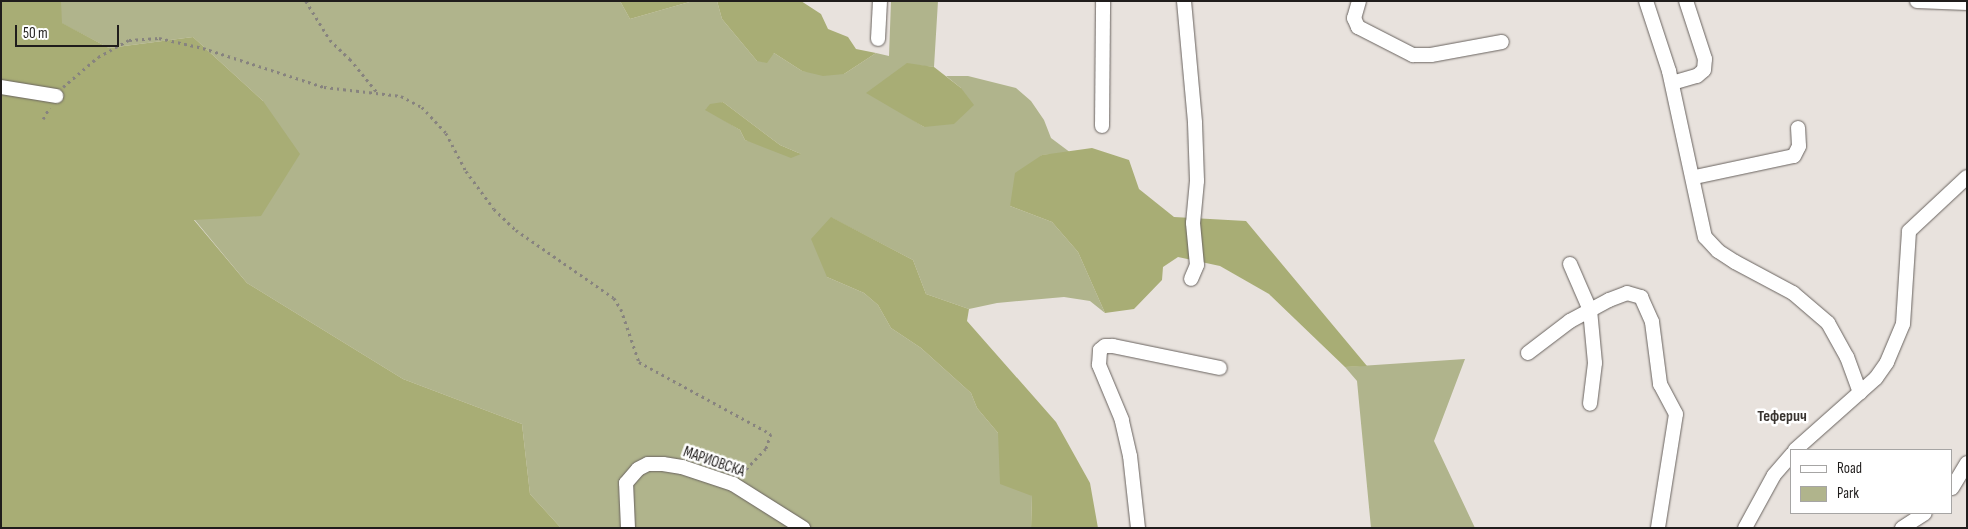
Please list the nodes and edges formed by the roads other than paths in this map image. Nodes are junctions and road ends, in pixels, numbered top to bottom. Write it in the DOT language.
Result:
graph roads {
  1 [pos="880,1"];
  2 [pos="1104,1"];
  3 [pos="1184,1"];
  4 [pos="1359,1"];
  5 [pos="1646,1"];
  6 [pos="1686,1"];
  7 [pos="1917,1"];
  8 [pos="1961,2"];
  9 [pos="878,39"];
  10 [pos="1502,42"];
  11 [pos="1672,83"];
  12 [pos="1,87"];
  13 [pos="56,96"];
  14 [pos="1102,126"];
  15 [pos="1798,128"];
  16 [pos="1695,177"];
  17 [pos="1967,177"];
  18 [pos="1570,264"];
  19 [pos="1191,279"];
  20 [pos="1590,310"];
  21 [pos="1528,353"];
  22 [pos="1220,368"];
  23 [pos="1860,393"];
  24 [pos="1590,404"];
  25 [pos="1796,449"];
  26 [pos="1790,456"];
  27 [pos="1967,463"];
  28 [pos="1953,486"];
  29 [pos="1923,514"];
  30 [pos="628,528"];
  31 [pos="803,528"];
  32 [pos="1138,528"];
  33 [pos="1658,528"];
  34 [pos="1745,528"];
  35 [pos="1902,528"];
  1 -- 9 [label="street"];
  2 -- 14 [label="street"];
  3 -- 19 [label="street"];
  4 -- 10 [label="street"];
  5 -- 11 [label="street"];
  6 -- 11 [label="street"];
  7 -- 8 [label="street"];
  11 -- 16 [label="street"];
  12 -- 13 [label="street"];
  15 -- 16 [label="street"];
  16 -- 23 [label="street"];
  17 -- 23 [label="street"];
  18 -- 20 [label="street"];
  20 -- 21 [label="street"];
  20 -- 24 [label="street"];
  20 -- 33 [label="street"];
  22 -- 32 [label="street"];
  23 -- 25 [label="street"];
  26 -- 34 [label="street"];
  27 -- 28 [label="street"];
  29 -- 35 [label="street"];
  30 -- 31 [label="street, МАРИОВСКА"];
}
